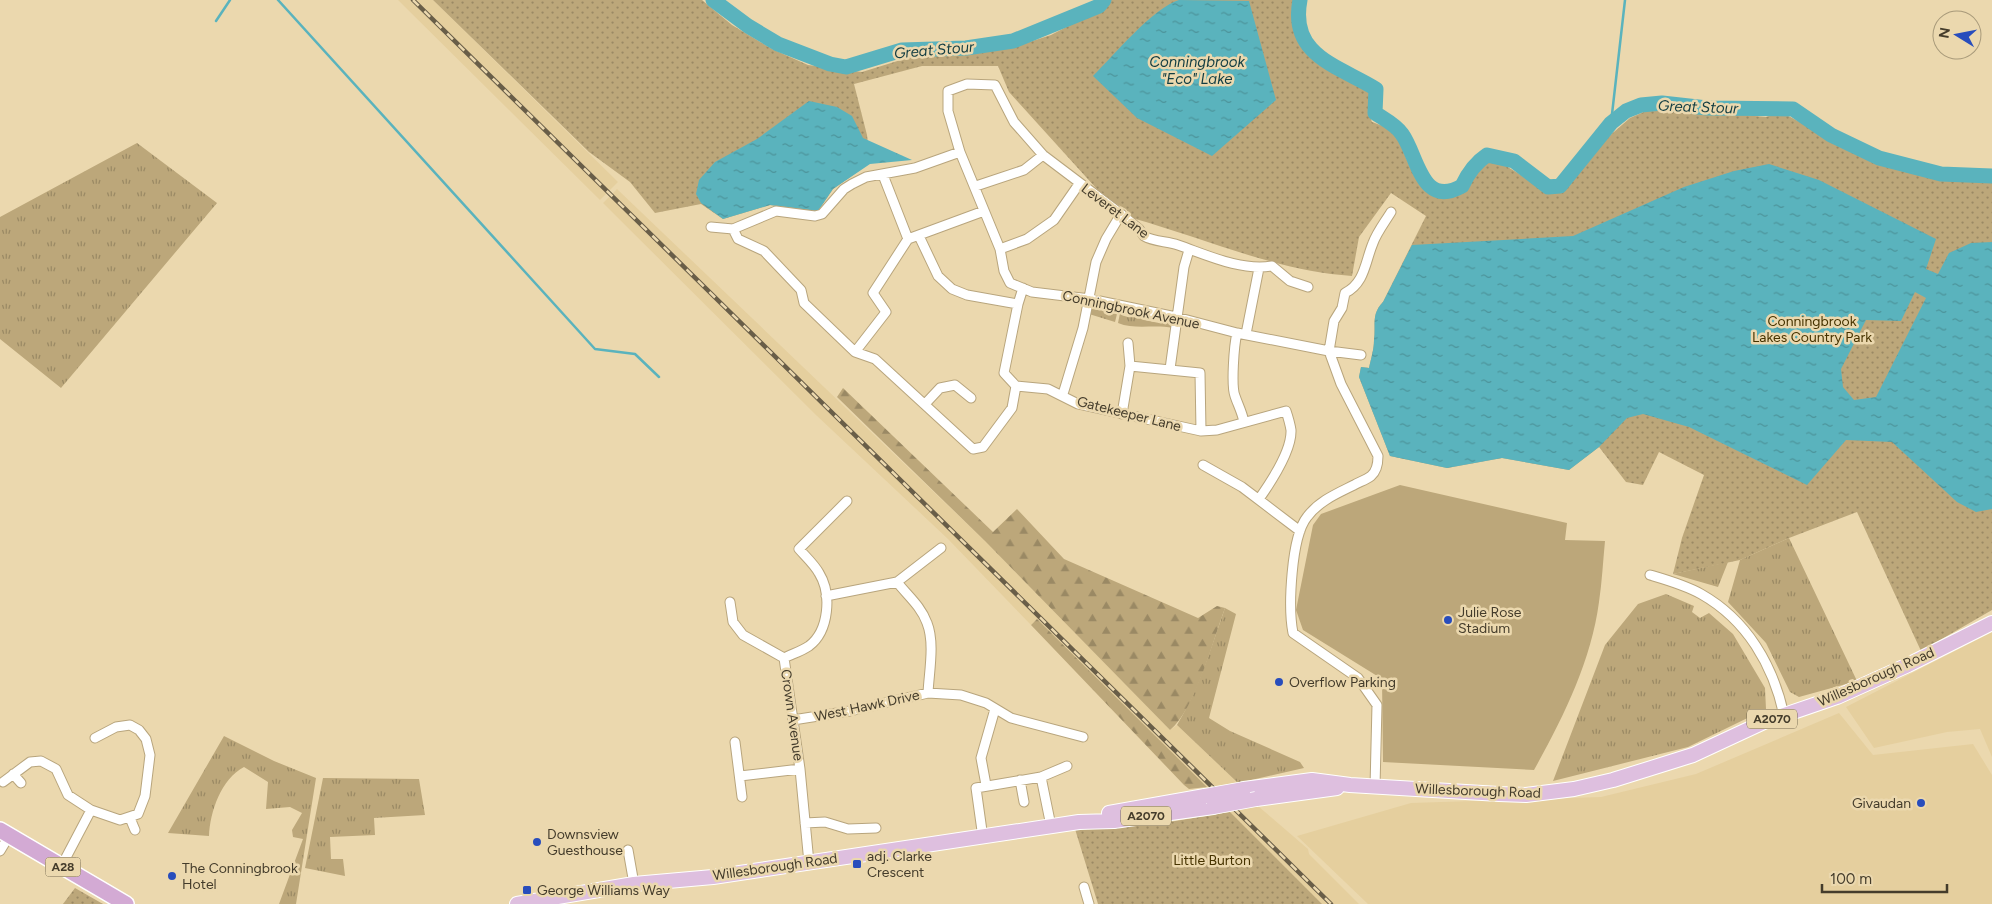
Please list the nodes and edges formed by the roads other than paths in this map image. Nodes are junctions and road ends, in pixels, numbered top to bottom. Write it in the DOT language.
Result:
graph roads {
  1 [pos="948,91"];
  2 [pos="960,152"];
  3 [pos="1043,156"];
  4 [pos="883,175"];
  5 [pos="1079,184"];
  6 [pos="976,186"];
  7 [pos="984,211"];
  8 [pos="1391,212"];
  9 [pos="1122,214"];
  10 [pos="711,227"];
  11 [pos="733,229"];
  12 [pos="919,236"];
  13 [pos="908,239"];
  14 [pos="1000,249"];
  15 [pos="1189,250"];
  16 [pos="1259,268"];
  17 [pos="1308,287"];
  18 [pos="1023,288"];
  19 [pos="1090,298"];
  20 [pos="1018,304"];
  21 [pos="1176,317"];
  22 [pos="1241,334"];
  23 [pos="1128,343"];
  24 [pos="1329,351"];
  25 [pos="855,352"];
  26 [pos="1360,355"];
  27 [pos="1130,366"];
  28 [pos="1170,369"];
  29 [pos="1016,386"];
  30 [pos="1063,394"];
  31 [pos="971,398"];
  32 [pos="924,404"];
  33 [pos="1122,414"];
  34 [pos="1244,422"];
  35 [pos="1201,432"];
  36 [pos="1203,465"];
  37 [pos="1259,499"];
  38 [pos="847,501"];
  39 [pos="1300,531"];
  40 [pos="941,548"];
  41 [pos="1650,574"];
  42 [pos="897,582"];
  43 [pos="826,596"];
  44 [pos="730,602"];
  45 [pos="1992,623"];
  46 [pos="784,658"];
  47 [pos="928,693"];
  48 [pos="994,710"];
  49 [pos="1784,715"];
  50 [pos="792,720"];
  51 [pos="1083,737"];
  52 [pos="95,738"];
  53 [pos="735,742"];
  54 [pos="1066,766"];
  55 [pos="800,769"];
  56 [pos="13,774"];
  57 [pos="740,776"];
  58 [pos="1041,777"];
  59 [pos="1020,780"];
  60 [pos="3,782"];
  61 [pos="21,783"];
  62 [pos="986,785"];
  63 [pos="1350,786"];
  64 [pos="1375,787"];
  65 [pos="742,797"];
  66 [pos="1024,802"];
  67 [pos="1209,802"];
  68 [pos="92,810"];
  69 [pos="130,818"];
  70 [pos="805,824"];
  71 [pos="1051,826"];
  72 [pos="876,828"];
  73 [pos="135,830"];
  74 [pos="4,833"];
  75 [pos="983,838"];
  76 [pos="628,850"];
  77 [pos="0,852"];
  78 [pos="809,863"];
  79 [pos="61,866"];
  80 [pos="634,884"];
  81 [pos="1084,887"];
  82 [pos="553,901"];
  83 [pos="526,903"];
  84 [pos="126,904"];
  85 [pos="1089,904"];
  1 -- 2 [label="street, Conningbrook Avenue"];
  1 -- 3 [label="street, Leveret Lane"];
  2 -- 4 [label="street"];
  2 -- 6 [label="street, Conningbrook Avenue"];
  3 -- 5 [label="street, Leveret Lane"];
  3 -- 6 [label="street"];
  4 -- 11 [label="street"];
  4 -- 13 [label="street"];
  5 -- 9 [label="street, Leveret Lane"];
  5 -- 14 [label="street"];
  6 -- 7 [label="street, Conningbrook Avenue"];
  7 -- 12 [label="street"];
  7 -- 14 [label="street, Conningbrook Avenue"];
  8 -- 24 [label="street"];
  9 -- 15 [label="street, Leveret Lane"];
  9 -- 19 [label="street"];
  10 -- 11 [label="street"];
  11 -- 25 [label="street"];
  12 -- 13 [label="street"];
  12 -- 20 [label="street"];
  13 -- 25 [label="street"];
  14 -- 18 [label="street, Conningbrook Avenue"];
  15 -- 16 [label="street, Leveret Lane"];
  15 -- 21 [label="street"];
  16 -- 17 [label="street, Leveret Lane"];
  16 -- 22 [label="street"];
  18 -- 19 [label="street, Conningbrook Avenue"];
  18 -- 20 [label="street"];
  19 -- 21 [label="street, Conningbrook Avenue"];
  19 -- 30 [label="street"];
  20 -- 29 [label="street"];
  21 -- 22 [label="street, Conningbrook Avenue"];
  21 -- 28 [label="street"];
  22 -- 24 [label="street, Conningbrook Avenue"];
  22 -- 34 [label="street"];
  23 -- 27 [label="street"];
  24 -- 26 [label="street, Conningbrook Avenue"];
  24 -- 39 [label="street"];
  25 -- 32 [label="street"];
  27 -- 28 [label="street"];
  27 -- 33 [label="street"];
  28 -- 35 [label="street"];
  29 -- 30 [label="street, Gatekeeper Lane"];
  29 -- 32 [label="street"];
  30 -- 33 [label="street, Gatekeeper Lane"];
  31 -- 32 [label="street"];
  33 -- 35 [label="street, Gatekeeper Lane"];
  34 -- 35 [label="street, Gatekeeper Lane"];
  34 -- 37 [label="street, Gatekeeper Lane"];
  36 -- 37 [label="street"];
  37 -- 39 [label="street"];
  38 -- 43 [label="street, Crown Avenue"];
  39 -- 64 [label="street"];
  40 -- 42 [label="street"];
  41 -- 49 [label="street"];
  42 -- 43 [label="street"];
  42 -- 47 [label="street"];
  43 -- 46 [label="street, Crown Avenue"];
  44 -- 46 [label="street"];
  45 -- 49 [label="main road, Willesborough Road / A2070"];
  46 -- 50 [label="street, Crown Avenue"];
  47 -- 48 [label="street, West Hawk Drive"];
  47 -- 50 [label="street, West Hawk Drive"];
  48 -- 51 [label="street, West Hawk Drive"];
  48 -- 62 [label="street"];
  49 -- 64 [label="main road, Willesborough Road / A2070"];
  50 -- 55 [label="street, Crown Avenue"];
  52 -- 69 [label="street"];
  53 -- 57 [label="street"];
  54 -- 58 [label="street"];
  55 -- 57 [label="street, Crown Avenue"];
  55 -- 70 [label="street, Crown Avenue"];
  56 -- 60 [label="street"];
  56 -- 61 [label="street"];
  56 -- 68 [label="street"];
  57 -- 65 [label="street"];
  58 -- 59 [label="street"];
  58 -- 71 [label="street"];
  59 -- 62 [label="street"];
  59 -- 66 [label="street"];
  62 -- 75 [label="street"];
  63 -- 64 [label="main road, Willesborough Road / A2070"];
  63 -- 67 [label="main road, Willesborough Road / A2070, bridge"];
  63 -- 67 [label="main road, Willesborough Road / A2070, bridge"];
  67 -- 71 [label="main road, Willesborough Road / A2070"];
  68 -- 69 [label="street"];
  68 -- 79 [label="street"];
  69 -- 73 [label="street"];
  70 -- 72 [label="street"];
  70 -- 78 [label="street, Crown Avenue"];
  71 -- 75 [label="main road, Willesborough Road / A2070"];
  74 -- 77 [label="street"];
  74 -- 79 [label="highway, A28"];
  75 -- 78 [label="main road, Willesborough Road / A2070"];
  76 -- 80 [label="street"];
  78 -- 80 [label="main road, Willesborough Road / A2070"];
  79 -- 84 [label="highway, A28"];
  80 -- 82 [label="main road, Willesborough Road / A2070"];
  81 -- 85 [label="street"];
  82 -- 83 [label="main road, Willesborough Road / A2070"];
}
